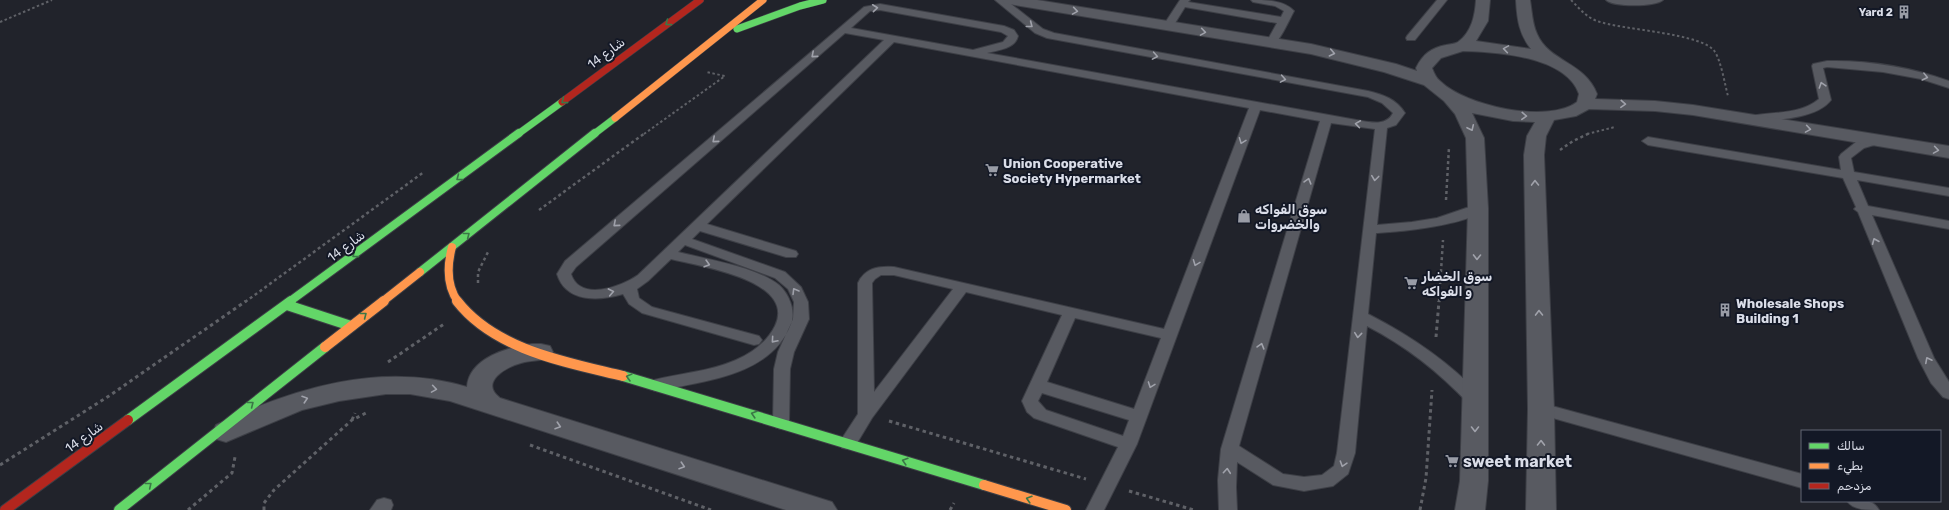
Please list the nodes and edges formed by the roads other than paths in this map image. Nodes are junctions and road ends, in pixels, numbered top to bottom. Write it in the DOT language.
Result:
graph roads {
  1 [pos="700,0"];
  2 [pos="763,0"];
  3 [pos="823,0"];
  4 [pos="1000,0"];
  5 [pos="1256,0"];
  6 [pos="1442,0"];
  7 [pos="1484,0"];
  8 [pos="1523,0"];
  9 [pos="1611,0"];
  10 [pos="1658,0"];
  11 [pos="1021,1"];
  12 [pos="1183,2"];
  13 [pos="1285,21"];
  14 [pos="1168,26"];
  15 [pos="844,30"];
  16 [pos="718,36"];
  17 [pos="892,38"];
  18 [pos="1411,38"];
  19 [pos="1271,42"];
  20 [pos="1463,46"];
  21 [pos="975,53"];
  22 [pos="1553,62"];
  23 [pos="1429,81"];
  24 [pos="1949,85"];
  25 [pos="1449,96"];
  26 [pos="1584,104"];
  27 [pos="1256,105"];
  28 [pos="1548,116"];
  29 [pos="1742,118"];
  30 [pos="1326,119"];
  31 [pos="1381,126"];
  32 [pos="1877,140"];
  33 [pos="1648,141"];
  34 [pos="1949,152"];
  35 [pos="1848,174"];
  36 [pos="1949,192"];
  37 [pos="1478,208"];
  38 [pos="1861,209"];
  39 [pos="1949,225"];
  40 [pos="698,226"];
  41 [pos="1370,229"];
  42 [pos="683,240"];
  43 [pos="452,247"];
  44 [pos="669,254"];
  45 [pos="791,254"];
  46 [pos="962,286"];
  47 [pos="629,287"];
  48 [pos="287,305"];
  49 [pos="1071,311"];
  50 [pos="1360,316"];
  51 [pos="351,326"];
  52 [pos="1169,335"];
  53 [pos="754,340"];
  54 [pos="541,352"];
  55 [pos="656,385"];
  56 [pos="1036,385"];
  57 [pos="1949,393"];
  58 [pos="1475,400"];
  59 [pos="493,406"];
  60 [pos="1541,409"];
  61 [pos="866,414"];
  62 [pos="1139,417"];
  63 [pos="781,423"];
  64 [pos="848,443"];
  65 [pos="1128,444"];
  66 [pos="1230,449"];
  67 [pos="194,450"];
  68 [pos="1801,481"];
  69 [pos="1858,502"];
  70 [pos="4,510"];
  71 [pos="119,510"];
  72 [pos="822,510"];
  73 [pos="1066,510"];
  74 [pos="1095,510"];
  75 [pos="1228,510"];
  76 [pos="1470,510"];
  77 [pos="1541,510"];
  78 [pos="1870,510"];
  1 -- 48 [label="main road, شارع 14, one-way"];
  2 -- 16 [label="main road"];
  3 -- 16 [label="main road"];
  4 -- 31 [label="lane, one-way"];
  5 -- 13 [label="lane"];
  6 -- 18 [label="lane"];
  7 -- 20 [label="street"];
  8 -- 22 [label="street"];
  9 -- 10 [label="lane"];
  11 -- 14 [label="street, one-way"];
  12 -- 13 [label="lane"];
  12 -- 14 [label="lane"];
  13 -- 19 [label="lane"];
  14 -- 19 [label="street, one-way"];
  15 -- 17 [label="lane"];
  15 -- 21 [label="lane, one-way"];
  15 -- 47 [label="lane, one-way"];
  43 -- 16 [label="main road, one-way"];
  17 -- 21 [label="lane"];
  17 -- 40 [label="lane"];
  19 -- 23 [label="street, one-way"];
  22 -- 20 [label="street, one-way"];
  20 -- 23 [label="street"];
  21 -- 27 [label="lane"];
  22 -- 26 [label="street"];
  23 -- 25 [label="street"];
  29 -- 24 [label="lane, one-way"];
  25 -- 28 [label="street, one-way"];
  25 -- 37 [label="street, one-way"];
  26 -- 28 [label="street"];
  26 -- 29 [label="street, one-way"];
  27 -- 30 [label="lane"];
  27 -- 52 [label="lane, one-way"];
  60 -- 28 [label="street, one-way"];
  29 -- 32 [label="street, one-way"];
  31 -- 30 [label="lane, one-way"];
  66 -- 30 [label="lane, one-way"];
  31 -- 41 [label="lane, one-way"];
  32 -- 34 [label="street, one-way"];
  32 -- 35 [label="lane"];
  33 -- 35 [label="lane"];
  35 -- 36 [label="lane"];
  35 -- 38 [label="lane"];
  37 -- 41 [label="lane"];
  37 -- 58 [label="street, one-way"];
  38 -- 39 [label="lane"];
  57 -- 38 [label="lane, one-way"];
  40 -- 42 [label="lane"];
  40 -- 45 [label="lane"];
  41 -- 50 [label="lane"];
  42 -- 44 [label="lane"];
  63 -- 42 [label="lane, one-way"];
  51 -- 43 [label="main road, one-way"];
  43 -- 54 [label="main road"];
  44 -- 47 [label="lane"];
  44 -- 55 [label="lane, one-way"];
  46 -- 49 [label="lane"];
  46 -- 61 [label="lane"];
  46 -- 61 [label="lane"];
  47 -- 53 [label="lane"];
  48 -- 51 [label="main road"];
  48 -- 70 [label="main road, شارع 14"];
  49 -- 52 [label="lane"];
  49 -- 56 [label="lane"];
  50 -- 58 [label="lane"];
  50 -- 66 [label="lane, one-way"];
  67 -- 51 [label="main road, one-way"];
  52 -- 62 [label="lane, one-way"];
  55 -- 54 [label="main road, one-way"];
  54 -- 59 [label="street"];
  63 -- 55 [label="main road, one-way"];
  56 -- 62 [label="lane"];
  56 -- 65 [label="lane"];
  58 -- 76 [label="street, one-way"];
  67 -- 59 [label="street, one-way"];
  59 -- 72 [label="street, one-way"];
  60 -- 68 [label="lane"];
  77 -- 60 [label="street, one-way"];
  61 -- 64 [label="lane"];
  62 -- 65 [label="lane"];
  63 -- 64 [label="main road"];
  73 -- 64 [label="main road, one-way"];
  65 -- 74 [label="lane"];
  75 -- 66 [label="lane, one-way"];
  71 -- 67 [label="main road, one-way"];
  69 -- 78 [label="lane"];
}
